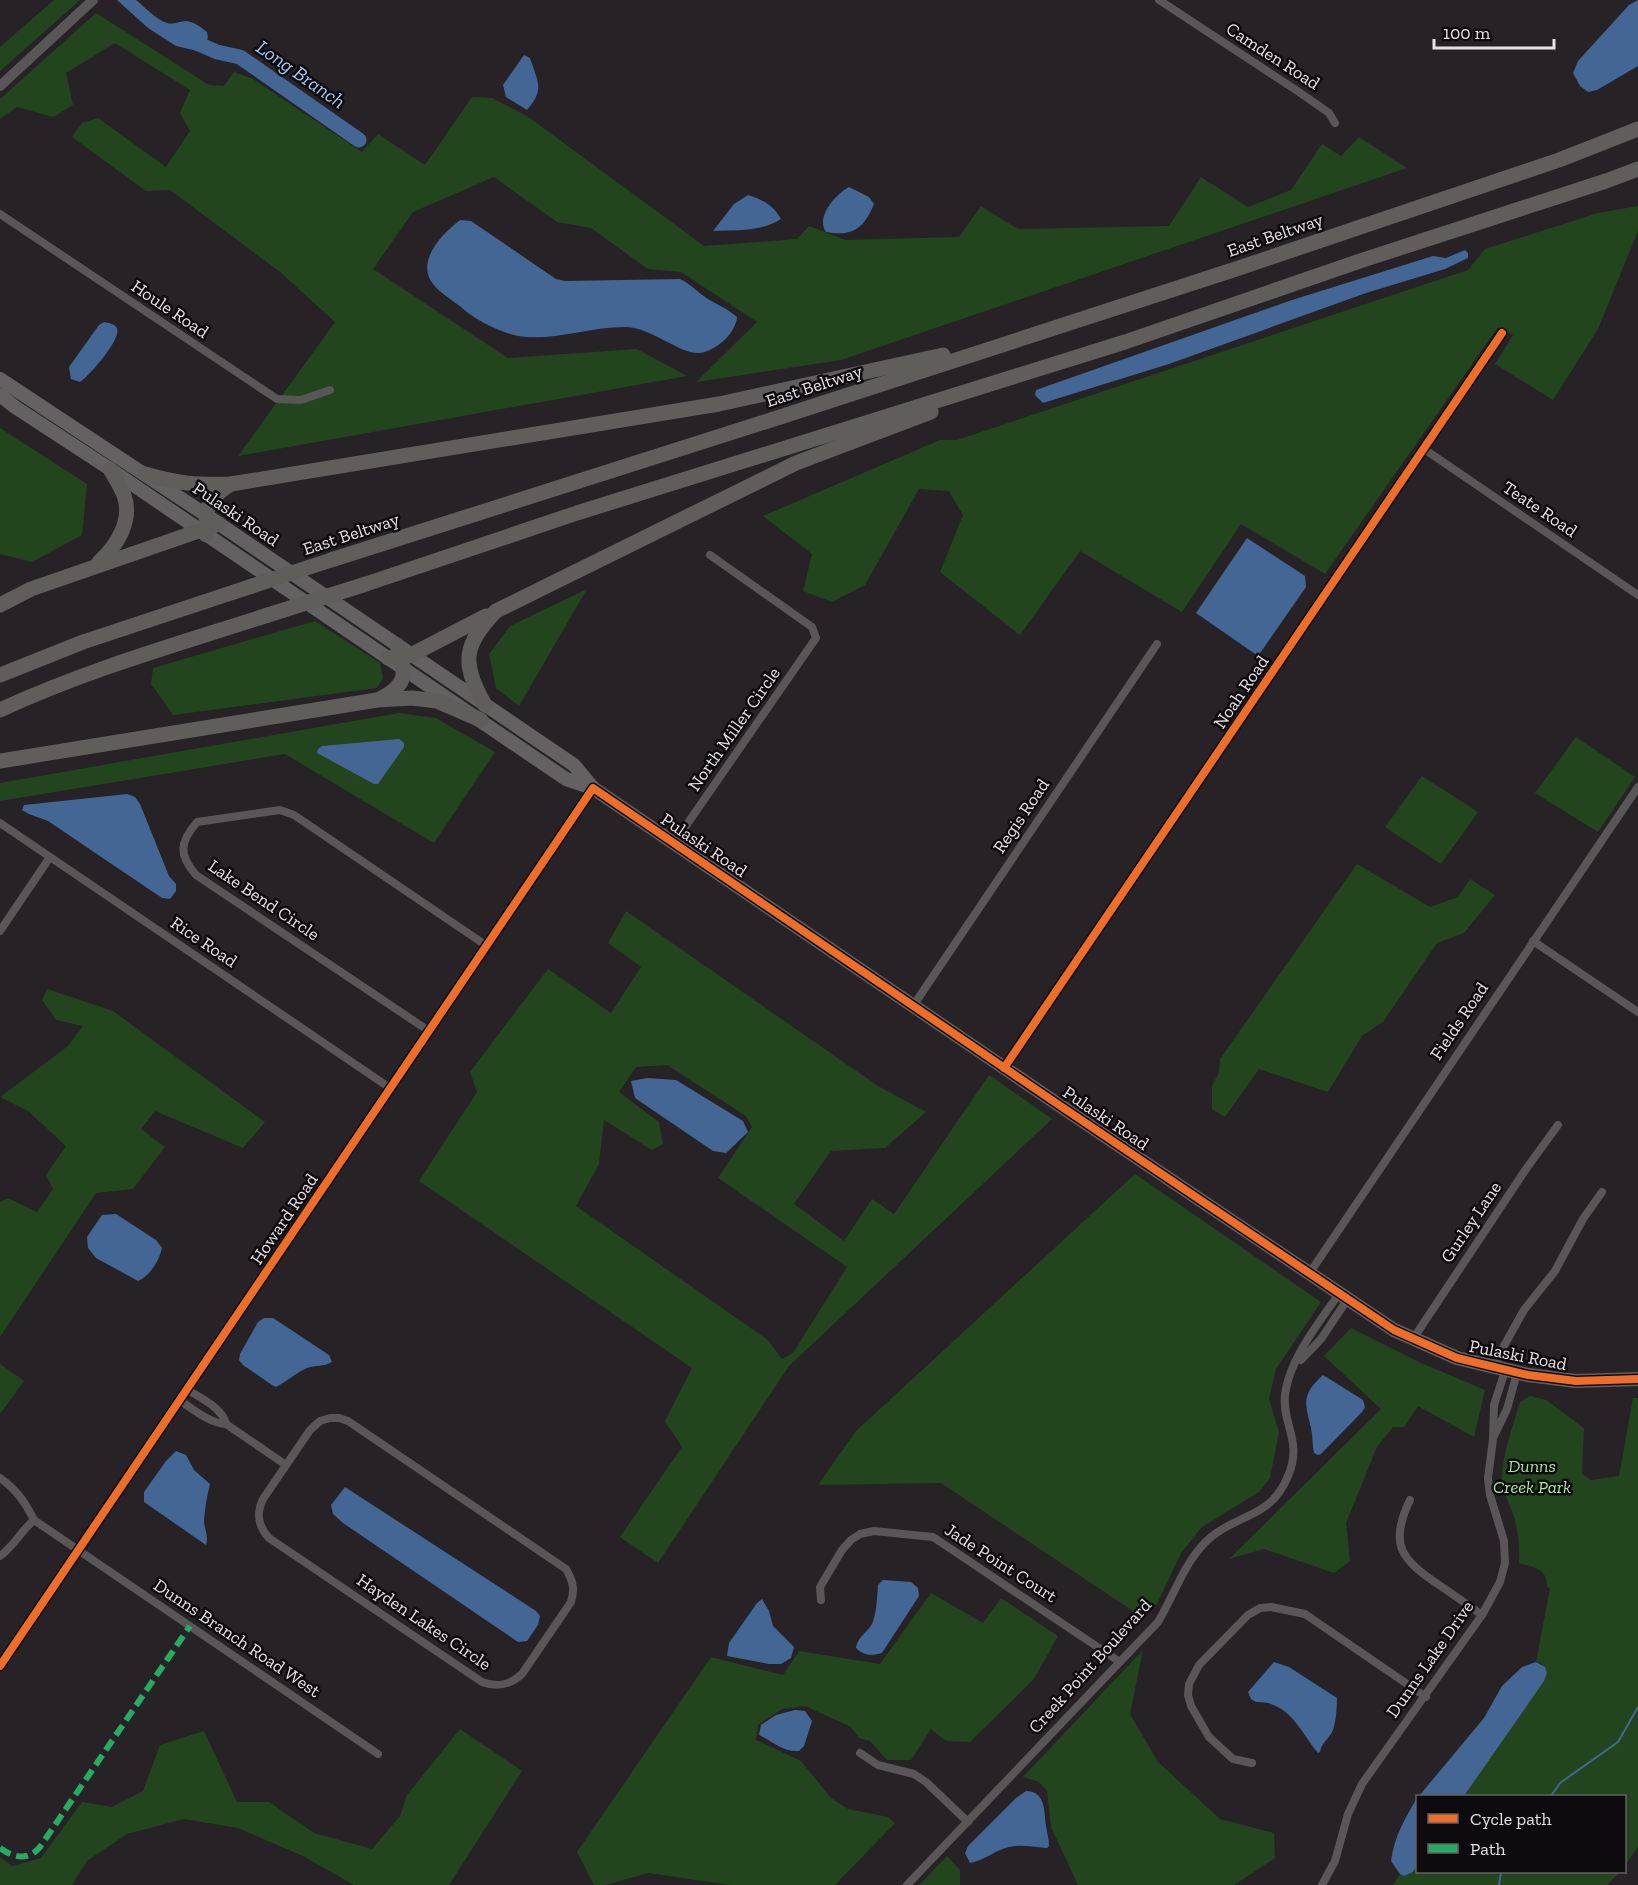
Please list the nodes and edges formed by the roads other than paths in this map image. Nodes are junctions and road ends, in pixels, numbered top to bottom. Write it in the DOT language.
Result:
graph roads {
  1 [pos="93,0"];
  2 [pos="1159,0"];
  3 [pos="0,86"];
  4 [pos="1335,123"];
  5 [pos="1638,129"];
  6 [pos="1638,169"];
  7 [pos="0,214"];
  8 [pos="1502,333"];
  9 [pos="1031,335"];
  10 [pos="1125,342"];
  11 [pos="0,379"];
  12 [pos="330,390"];
  13 [pos="0,395"];
  14 [pos="1424,450"];
  15 [pos="110,469"];
  16 [pos="145,474"];
  17 [pos="231,484"];
  18 [pos="207,526"];
  19 [pos="710,555"];
  20 [pos="94,566"];
  21 [pos="1638,595"];
  22 [pos="0,605"];
  23 [pos="496,611"];
  24 [pos="1157,644"];
  25 [pos="400,657"];
  26 [pos="0,675"];
  27 [pos="377,700"];
  28 [pos="485,705"];
  29 [pos="0,710"];
  30 [pos="481,720"];
  31 [pos="0,761"];
  32 [pos="1638,787"];
  33 [pos="593,788"];
  34 [pos="0,823"];
  35 [pos="674,843"];
  36 [pos="50,857"];
  37 [pos="0,932"];
  38 [pos="1533,941"];
  39 [pos="487,946"];
  40 [pos="913,1006"];
  41 [pos="1638,1012"];
  42 [pos="429,1031"];
  43 [pos="1004,1068"];
  44 [pos="390,1088"];
  45 [pos="1558,1125"];
  46 [pos="1602,1192"];
  47 [pos="1309,1274"];
  48 [pos="1343,1297"];
  49 [pos="1413,1339"];
  50 [pos="1505,1371"];
  51 [pos="1638,1379"];
  52 [pos="186,1389"];
  53 [pos="179,1400"];
  54 [pos="225,1424"];
  55 [pos="1493,1439"];
  56 [pos="286,1465"];
  57 [pos="0,1478"];
  58 [pos="1410,1500"];
  59 [pos="34,1520"];
  60 [pos="78,1550"];
  61 [pos="0,1556"];
  62 [pos="821,1600"];
  63 [pos="1482,1615"];
  64 [pos="1120,1662"];
  65 [pos="0,1666"];
  66 [pos="1426,1697"];
  67 [pos="860,1753"];
  68 [pos="378,1754"];
  69 [pos="1252,1763"];
  70 [pos="968,1822"];
  71 [pos="907,1885"];
  72 [pos="1322,1885"];
  1 -- 3 [label="street"];
  2 -- 4 [label="street, Camden Road"];
  5 -- 9 [label="highway, East Beltway"];
  6 -- 10 [label="highway"];
  7 -- 12 [label="street, Houle Road"];
  8 -- 14 [label="street, Noah Road"];
  9 -- 17 [label="highway"];
  9 -- 26 [label="highway, East Beltway, bridge"];
  10 -- 23 [label="highway"];
  10 -- 29 [label="highway, bridge"];
  11 -- 16 [label="main road, Pulaski Road"];
  13 -- 15 [label="main road, Pulaski Road"];
  14 -- 21 [label="street, Teate Road"];
  14 -- 43 [label="street, Noah Road"];
  15 -- 18 [label="main road, Pulaski Road"];
  15 -- 20 [label="highway"];
  16 -- 17 [label="highway"];
  16 -- 18 [label="main road, Pulaski Road"];
  17 -- 18 [label="highway"];
  18 -- 20 [label="highway"];
  18 -- 25 [label="main road, Pulaski Road"];
  19 -- 35 [label="street, North Miller Circle"];
  20 -- 22 [label="highway"];
  23 -- 25 [label="highway"];
  23 -- 28 [label="highway"];
  24 -- 40 [label="street, Regis Road"];
  25 -- 27 [label="highway"];
  25 -- 28 [label="main road, Pulaski Road"];
  25 -- 30 [label="main road, Pulaski Road"];
  27 -- 30 [label="highway"];
  27 -- 31 [label="highway"];
  28 -- 33 [label="main road, Pulaski Road"];
  30 -- 33 [label="main road, Pulaski Road"];
  32 -- 38 [label="street, Fields Road"];
  33 -- 35 [label="main road, Pulaski Road"];
  33 -- 39 [label="street, Howard Road"];
  34 -- 36 [label="street, Rice Road"];
  35 -- 40 [label="main road, Pulaski Road"];
  36 -- 37 [label="street"];
  36 -- 44 [label="street, Rice Road"];
  38 -- 41 [label="street"];
  38 -- 47 [label="street, Fields Road"];
  39 -- 42 [label="street, Howard Road"];
  39 -- 42 [label="street, Lake Bend Circle"];
  40 -- 43 [label="main road, Pulaski Road"];
  42 -- 44 [label="street, Howard Road"];
  43 -- 47 [label="main road, Pulaski Road"];
  44 -- 52 [label="street, Howard Road"];
  45 -- 49 [label="street, Gurley Lane"];
  46 -- 50 [label="street"];
  47 -- 48 [label="main road, Pulaski Road"];
  48 -- 49 [label="main road, Pulaski Road"];
  48 -- 64 [label="street, Creek Point Boulevard"];
  49 -- 50 [label="main road, Pulaski Road"];
  50 -- 51 [label="main road, Pulaski Road"];
  50 -- 55 [label="street"];
  50 -- 55 [label="street"];
  52 -- 53 [label="street, Howard Road"];
  52 -- 54 [label="street"];
  53 -- 54 [label="street"];
  53 -- 60 [label="street, Howard Road"];
  54 -- 56 [label="street"];
  55 -- 63 [label="street, Dunns Lake Drive"];
  56 -- 56 [label="street, Hayden Lakes Circle"];
  57 -- 59 [label="street"];
  58 -- 63 [label="street"];
  59 -- 60 [label="street, Dunns Branch Road West"];
  59 -- 61 [label="street"];
  60 -- 65 [label="street, Howard Road"];
  60 -- 68 [label="street, Dunns Branch Road West"];
  62 -- 64 [label="street, Jade Point Court"];
  63 -- 66 [label="street, Dunns Lake Drive"];
  64 -- 70 [label="street, Creek Point Boulevard"];
  66 -- 69 [label="street"];
  66 -- 72 [label="street, Dunns Lake Drive"];
  67 -- 70 [label="street"];
  70 -- 71 [label="street, Creek Point Boulevard"];
}
